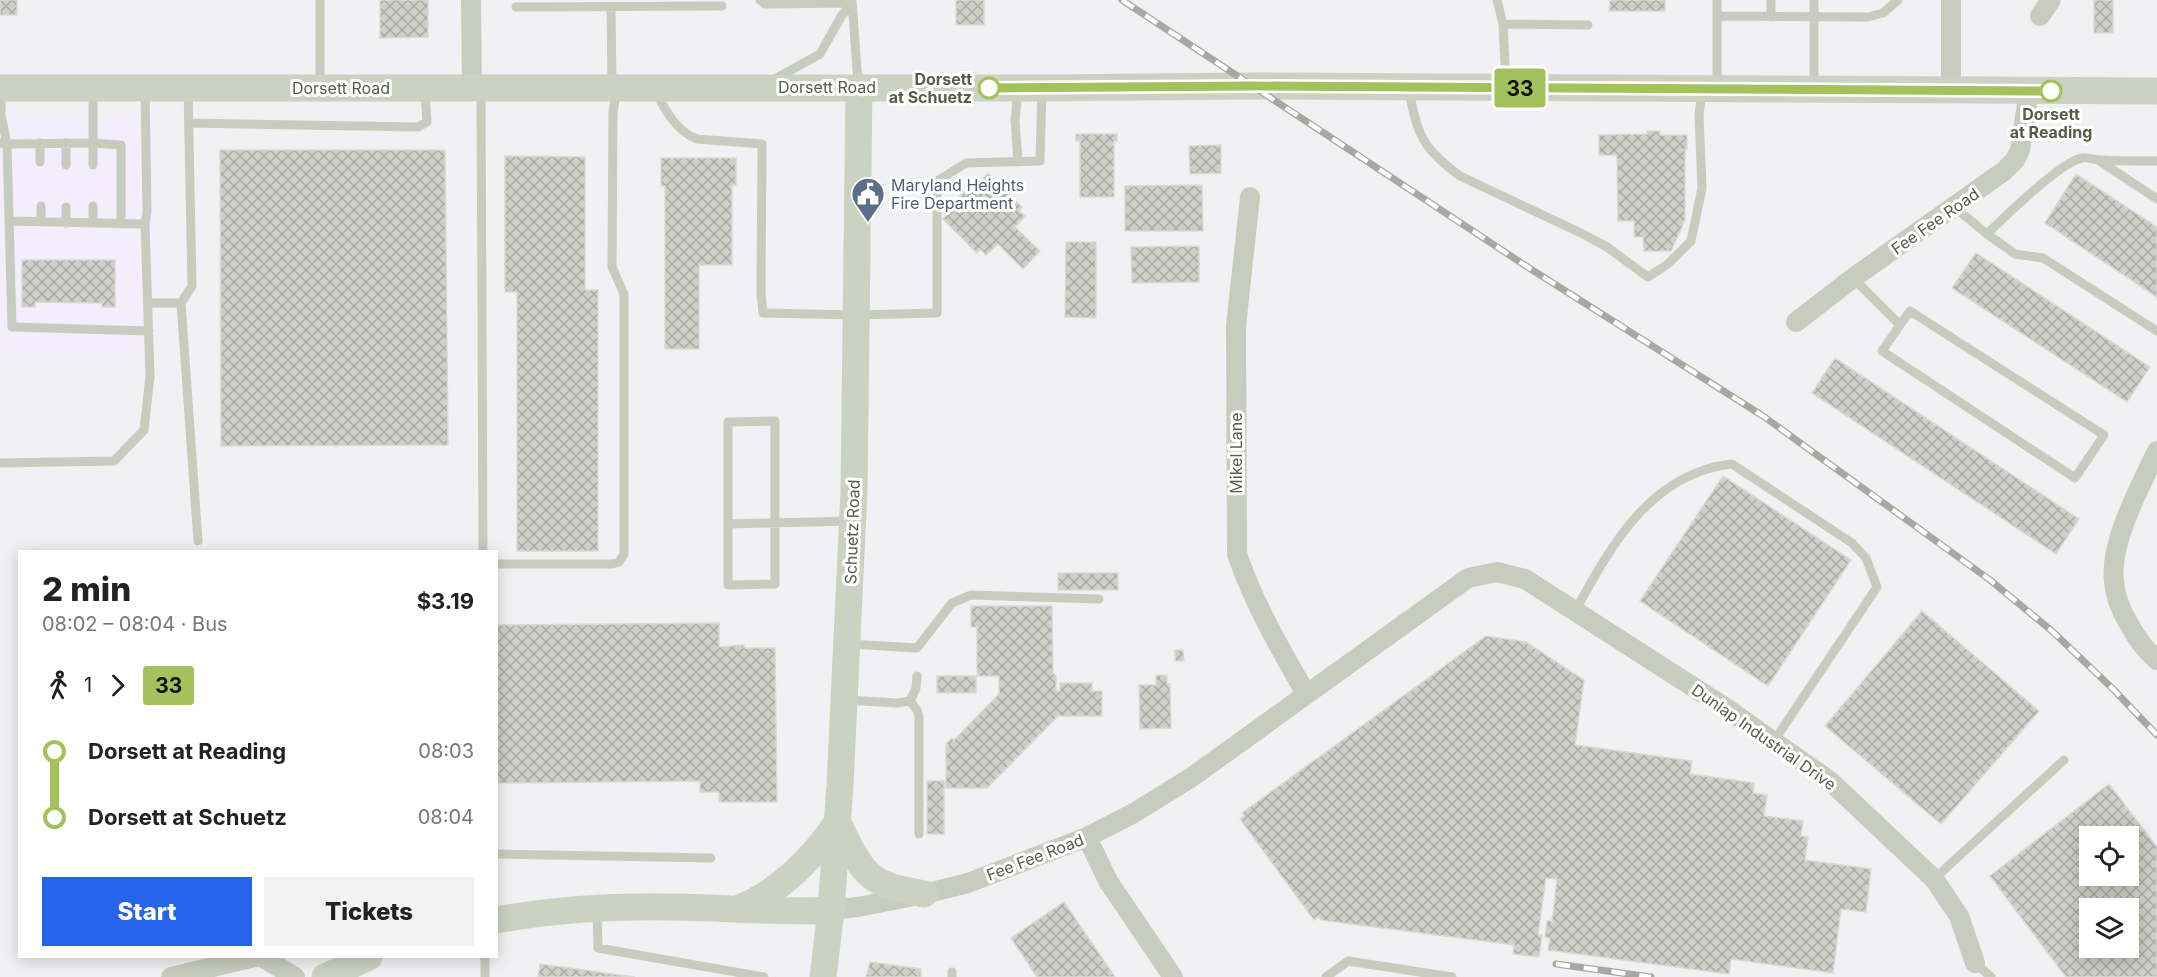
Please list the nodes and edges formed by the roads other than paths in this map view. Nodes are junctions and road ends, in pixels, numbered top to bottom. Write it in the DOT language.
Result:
graph roads {
  1 [pos="320,0"];
  2 [pos="471,0"];
  3 [pos="760,0"];
  4 [pos="1497,0"];
  5 [pos="1717,0"];
  6 [pos="1771,0"];
  7 [pos="1814,0"];
  8 [pos="1898,0"];
  9 [pos="1951,0"];
  10 [pos="852,2"];
  11 [pos="722,6"];
  12 [pos="516,7"];
  13 [pos="611,7"];
  14 [pos="1717,16"];
  15 [pos="1771,16"];
  16 [pos="1814,16"];
  17 [pos="1503,24"];
  18 [pos="1588,25"];
  19 [pos="654,87"];
  20 [pos="762,87"];
  21 [pos="859,87"];
  22 [pos="1409,87"];
  23 [pos="0,88"];
  24 [pos="93,88"];
  25 [pos="145,88"];
  26 [pos="188,88"];
  27 [pos="320,88"];
  28 [pos="425,88"];
  29 [pos="476,88"];
  30 [pos="615,88"];
  31 [pos="1030,88"];
  32 [pos="1506,88"];
  33 [pos="1710,89"];
  34 [pos="1814,90"];
  35 [pos="1951,91"];
  36 [pos="2029,91"];
  37 [pos="2157,91"];
  38 [pos="189,123"];
  39 [pos="40,143"];
  40 [pos="66,143"];
  41 [pos="93,143"];
  42 [pos="3,144"];
  43 [pos="2098,160"];
  44 [pos="2157,161"];
  45 [pos="40,162"];
  46 [pos="1018,162"];
  47 [pos="66,165"];
  48 [pos="93,165"];
  49 [pos="1250,197"];
  50 [pos="2157,199"];
  51 [pos="41,206"];
  52 [pos="93,206"];
  53 [pos="66,207"];
  54 [pos="1954,207"];
  55 [pos="10,221"];
  56 [pos="41,222"];
  57 [pos="66,223"];
  58 [pos="93,223"];
  59 [pos="121,224"];
  60 [pos="145,224"];
  61 [pos="1987,234"];
  62 [pos="1853,278"];
  63 [pos="148,303"];
  64 [pos="181,303"];
  65 [pos="857,315"];
  66 [pos="1796,322"];
  67 [pos="1900,325"];
  68 [pos="149,331"];
  69 [pos="2157,331"];
  70 [pos="2157,451"];
  71 [pos="0,463"];
  72 [pos="2153,469"];
  73 [pos="853,521"];
  74 [pos="775,523"];
  75 [pos="728,524"];
  76 [pos="198,542"];
  77 [pos="483,550"];
  78 [pos="498,564"];
  79 [pos="1497,572"];
  80 [pos="1099,599"];
  81 [pos="1575,611"];
  82 [pos="847,644"];
  83 [pos="2157,660"];
  84 [pos="917,676"];
  85 [pos="1306,694"];
  86 [pos="844,699"];
  87 [pos="910,700"];
  88 [pos="1774,741"];
  89 [pos="2064,760"];
  90 [pos="838,821"];
  91 [pos="919,834"];
  92 [pos="1087,837"];
  93 [pos="498,854"];
  94 [pos="711,858"];
  95 [pos="1934,879"];
  96 [pos="924,894"];
  97 [pos="597,908"];
  98 [pos="736,910"];
  99 [pos="831,910"];
  100 [pos="498,920"];
  101 [pos="246,958"];
  102 [pos="263,958"];
  103 [pos="367,958"];
  104 [pos="485,958"];
  105 [pos="208,962"];
  106 [pos="1975,963"];
  107 [pos="332,975"];
  108 [pos="179,976"];
  109 [pos="296,977"];
  110 [pos="485,977"];
  111 [pos="764,977"];
  112 [pos="823,977"];
  113 [pos="1173,977"];
  114 [pos="1326,977"];
  115 [pos="1452,977"];
  116 [pos="1991,977"];
  1 -- 27 [label="lane"];
  2 -- 29 [label="street"];
  3 -- 10 [label="lane"];
  4 -- 17 [label="lane"];
  5 -- 14 [label="lane"];
  6 -- 15 [label="lane"];
  7 -- 16 [label="lane"];
  8 -- 16 [label="lane"];
  9 -- 35 [label="street"];
  10 -- 20 [label="lane"];
  10 -- 21 [label="lane"];
  11 -- 13 [label="lane"];
  12 -- 13 [label="lane"];
  13 -- 30 [label="lane"];
  14 -- 15 [label="lane"];
  14 -- 33 [label="lane"];
  15 -- 16 [label="lane"];
  16 -- 34 [label="lane"];
  17 -- 18 [label="lane"];
  17 -- 32 [label="lane"];
  19 -- 20 [label="main road, Dorsett Road"];
  19 -- 30 [label="main road, Dorsett Road"];
  19 -- 65 [label="lane"];
  20 -- 21 [label="main road, Dorsett Road"];
  21 -- 31 [label="main road, Dorsett Road"];
  21 -- 65 [label="main road, Schuetz Road"];
  22 -- 31 [label="main road, Dorsett Road"];
  22 -- 32 [label="main road, Dorsett Road"];
  22 -- 33 [label="lane"];
  23 -- 24 [label="main road, Dorsett Road"];
  23 -- 42 [label="lane"];
  24 -- 25 [label="main road, Dorsett Road"];
  24 -- 41 [label="lane"];
  25 -- 26 [label="main road, Dorsett Road"];
  25 -- 60 [label="lane"];
  26 -- 27 [label="main road, Dorsett Road"];
  26 -- 38 [label="lane"];
  27 -- 28 [label="main road, Dorsett Road"];
  28 -- 29 [label="main road, Dorsett Road"];
  28 -- 38 [label="lane"];
  29 -- 30 [label="main road, Dorsett Road"];
  29 -- 77 [label="lane"];
  30 -- 78 [label="lane"];
  31 -- 46 [label="lane"];
  31 -- 46 [label="lane"];
  32 -- 33 [label="main road, Dorsett Road"];
  33 -- 34 [label="main road, Dorsett Road"];
  34 -- 35 [label="main road, Dorsett Road"];
  35 -- 36 [label="main road, Dorsett Road"];
  36 -- 37 [label="main road, Dorsett Road"];
  36 -- 54 [label="street, Fee Fee Road"];
  38 -- 64 [label="lane"];
  39 -- 40 [label="lane"];
  39 -- 42 [label="lane"];
  39 -- 45 [label="lane"];
  40 -- 41 [label="lane"];
  40 -- 47 [label="lane"];
  41 -- 48 [label="lane"];
  41 -- 59 [label="lane"];
  42 -- 55 [label="lane"];
  43 -- 44 [label="lane"];
  43 -- 50 [label="lane"];
  43 -- 61 [label="lane"];
  46 -- 65 [label="lane"];
  49 -- 85 [label="street, Mikel Lane"];
  51 -- 56 [label="lane"];
  52 -- 58 [label="lane"];
  53 -- 57 [label="lane"];
  54 -- 61 [label="lane"];
  54 -- 62 [label="street, Fee Fee Road"];
  55 -- 56 [label="lane"];
  55 -- 68 [label="lane"];
  56 -- 57 [label="lane"];
  57 -- 58 [label="lane"];
  58 -- 59 [label="lane"];
  59 -- 60 [label="lane"];
  60 -- 63 [label="lane"];
  61 -- 69 [label="lane"];
  62 -- 66 [label="street, Fee Fee Road"];
  62 -- 67 [label="lane"];
  63 -- 64 [label="lane"];
  63 -- 68 [label="lane"];
  64 -- 76 [label="lane"];
  65 -- 73 [label="main road, Schuetz Road"];
  67 -- 67 [label="lane"];
  68 -- 71 [label="lane"];
  70 -- 72 [label="street"];
  72 -- 83 [label="street"];
  73 -- 74 [label="lane"];
  73 -- 82 [label="main road, Schuetz Road"];
  74 -- 75 [label="lane"];
  74 -- 75 [label="lane"];
  74 -- 75 [label="lane"];
  79 -- 81 [label="street, Dunlap Industrial Drive"];
  79 -- 85 [label="street, Fee Fee Road"];
  80 -- 82 [label="lane"];
  81 -- 88 [label="street, Dunlap Industrial Drive"];
  81 -- 88 [label="lane"];
  82 -- 86 [label="main road, Schuetz Road"];
  84 -- 87 [label="lane"];
  85 -- 92 [label="street, Fee Fee Road"];
  86 -- 87 [label="lane"];
  86 -- 90 [label="main road, Schuetz Road"];
  87 -- 91 [label="lane"];
  88 -- 95 [label="street, Dunlap Industrial Drive"];
  89 -- 95 [label="lane"];
  90 -- 96 [label="main road"];
  90 -- 98 [label="main road"];
  90 -- 99 [label="main road, Schuetz Road"];
  92 -- 96 [label="street, Fee Fee Road"];
  92 -- 113 [label="street"];
  93 -- 94 [label="lane"];
  95 -- 106 [label="street, Dunlap Industrial Drive"];
  96 -- 99 [label="street, Fee Fee Road"];
  97 -- 98 [label="main road, Fee Fee Road"];
  97 -- 100 [label="main road, Fee Fee Road"];
  97 -- 111 [label="lane"];
  98 -- 99 [label="main road, Fee Fee Road"];
  99 -- 112 [label="main road, Schuetz Road"];
  101 -- 105 [label="street"];
  102 -- 109 [label="street"];
  103 -- 107 [label="main road"];
  104 -- 110 [label="lane"];
  105 -- 108 [label="street"];
  106 -- 116 [label="lane"];
  114 -- 115 [label="lane"];
}
